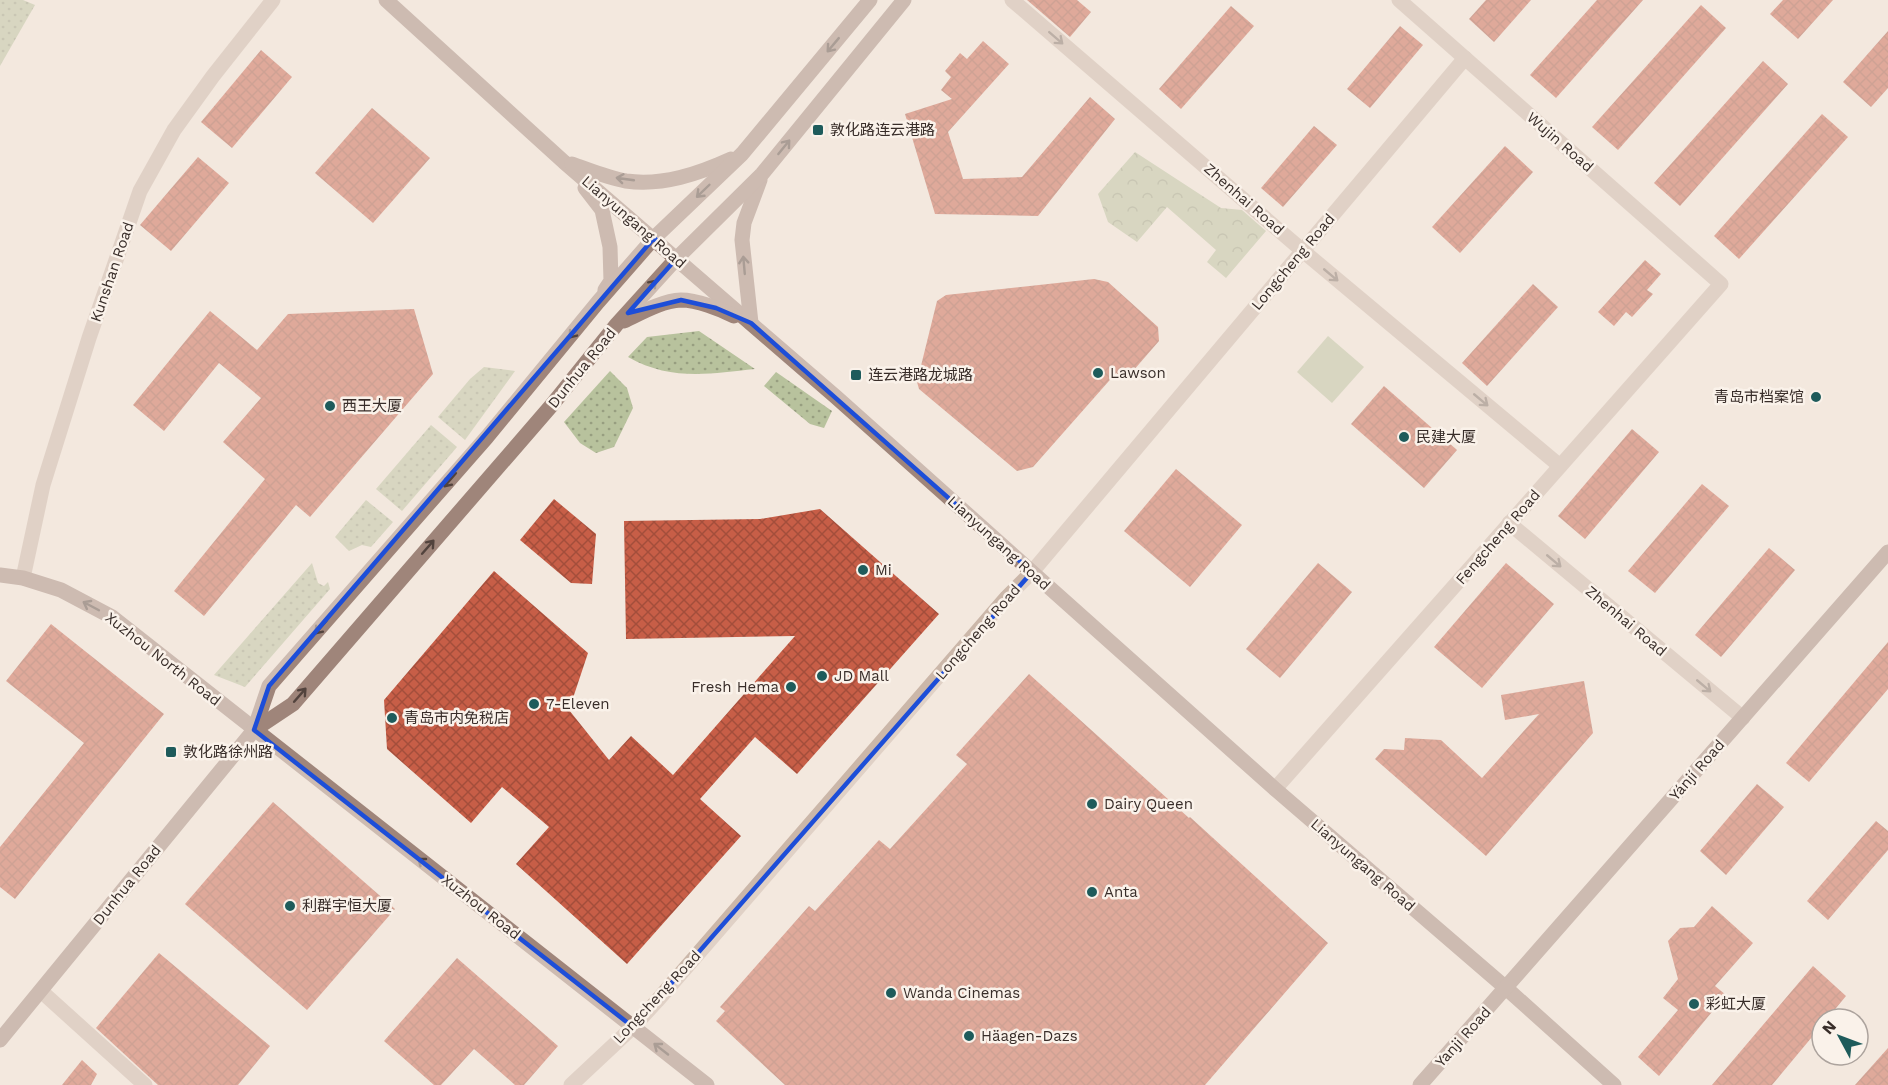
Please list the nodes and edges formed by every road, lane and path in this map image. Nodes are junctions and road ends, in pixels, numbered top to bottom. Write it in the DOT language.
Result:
graph roads {
  1 [pos="273,0"];
  2 [pos="386,0"];
  3 [pos="870,0"];
  4 [pos="904,0"];
  5 [pos="1012,0"];
  6 [pos="1399,0"];
  7 [pos="1465,58"];
  8 [pos="742,153"];
  9 [pos="564,162"];
  10 [pos="762,174"];
  11 [pos="654,238"];
  12 [pos="1303,251"];
  13 [pos="676,259"];
  14 [pos="1721,284"];
  15 [pos="598,302"];
  16 [pos="751,323"];
  17 [pos="617,324"];
  18 [pos="1560,466"];
  19 [pos="1509,523"];
  20 [pos="1888,552"];
  21 [pos="1032,572"];
  22 [pos="0,575"];
  23 [pos="23,578"];
  24 [pos="1743,718"];
  25 [pos="254,730"];
  26 [pos="1275,789"];
  27 [pos="1506,988"];
  28 [pos="41,991"];
  29 [pos="633,1027"];
  30 [pos="0,1040"];
  31 [pos="145,1085"];
  32 [pos="571,1085"];
  33 [pos="707,1085"];
  34 [pos="1420,1085"];
  35 [pos="1614,1085"];
  1 -- 23 [label="street, Kunshan Road"];
  2 -- 9 [label="main road, Lianyungang Road"];
  3 -- 8 [label="main road, Dunhua Road, one-way"];
  10 -- 4 [label="main road, Dunhua Road, one-way"];
  5 -- 12 [label="street, Zhenhai Road, one-way"];
  6 -- 7 [label="street, Wujin Road"];
  7 -- 12 [label="street, Longcheng Road"];
  7 -- 14 [label="street, Wujin Road"];
  8 -- 9 [label="main road, one-way"];
  8 -- 11 [label="main road, Dunhua Road, one-way"];
  9 -- 11 [label="main road, Lianyungang Road"];
  9 -- 15 [label="main road"];
  10 -- 13 [label="main road, Dunhua Road"];
  16 -- 10 [label="main road, one-way"];
  11 -- 13 [label="main road, Lianyungang Road"];
  11 -- 15 [label="main road, Dunhua Road"];
  12 -- 18 [label="street, Zhenhai Road, one-way"];
  12 -- 21 [label="street, Longcheng Road"];
  13 -- 16 [label="main road, Lianyungang Road"];
  17 -- 13 [label="main road, Dunhua Road, one-way"];
  14 -- 18 [label="street, Fengcheng Road"];
  15 -- 25 [label="main road, Dunhua Road, one-way"];
  16 -- 17 [label="main road"];
  16 -- 21 [label="main road, Lianyungang Road"];
  25 -- 17 [label="main road, Dunhua Road, one-way"];
  18 -- 19 [label="street, Fengcheng Road"];
  19 -- 24 [label="street, Zhenhai Road, one-way"];
  19 -- 26 [label="street, Fengcheng Road"];
  20 -- 24 [label="main road, Yánjí Road"];
  21 -- 26 [label="main road, Lianyungang Road"];
  21 -- 29 [label="street, Longcheng Road"];
  22 -- 23 [label="main road, Xuzhou North Road"];
  25 -- 23 [label="main road, Xuzhou North Road, one-way"];
  24 -- 27 [label="main road, Yánjí Road"];
  25 -- 28 [label="main road, Dunhua Road"];
  29 -- 25 [label="main road, Xuzhou Road, one-way"];
  26 -- 27 [label="main road, Lianyungang Road"];
  27 -- 34 [label="main road, Yanji Road"];
  27 -- 35 [label="main road, Lianyungang Road"];
  28 -- 30 [label="main road, Dunhua Road"];
  28 -- 31 [label="street"];
  29 -- 32 [label="street, Longcheng Road"];
  33 -- 29 [label="main road, Xuzhou Road, one-way"];
}
